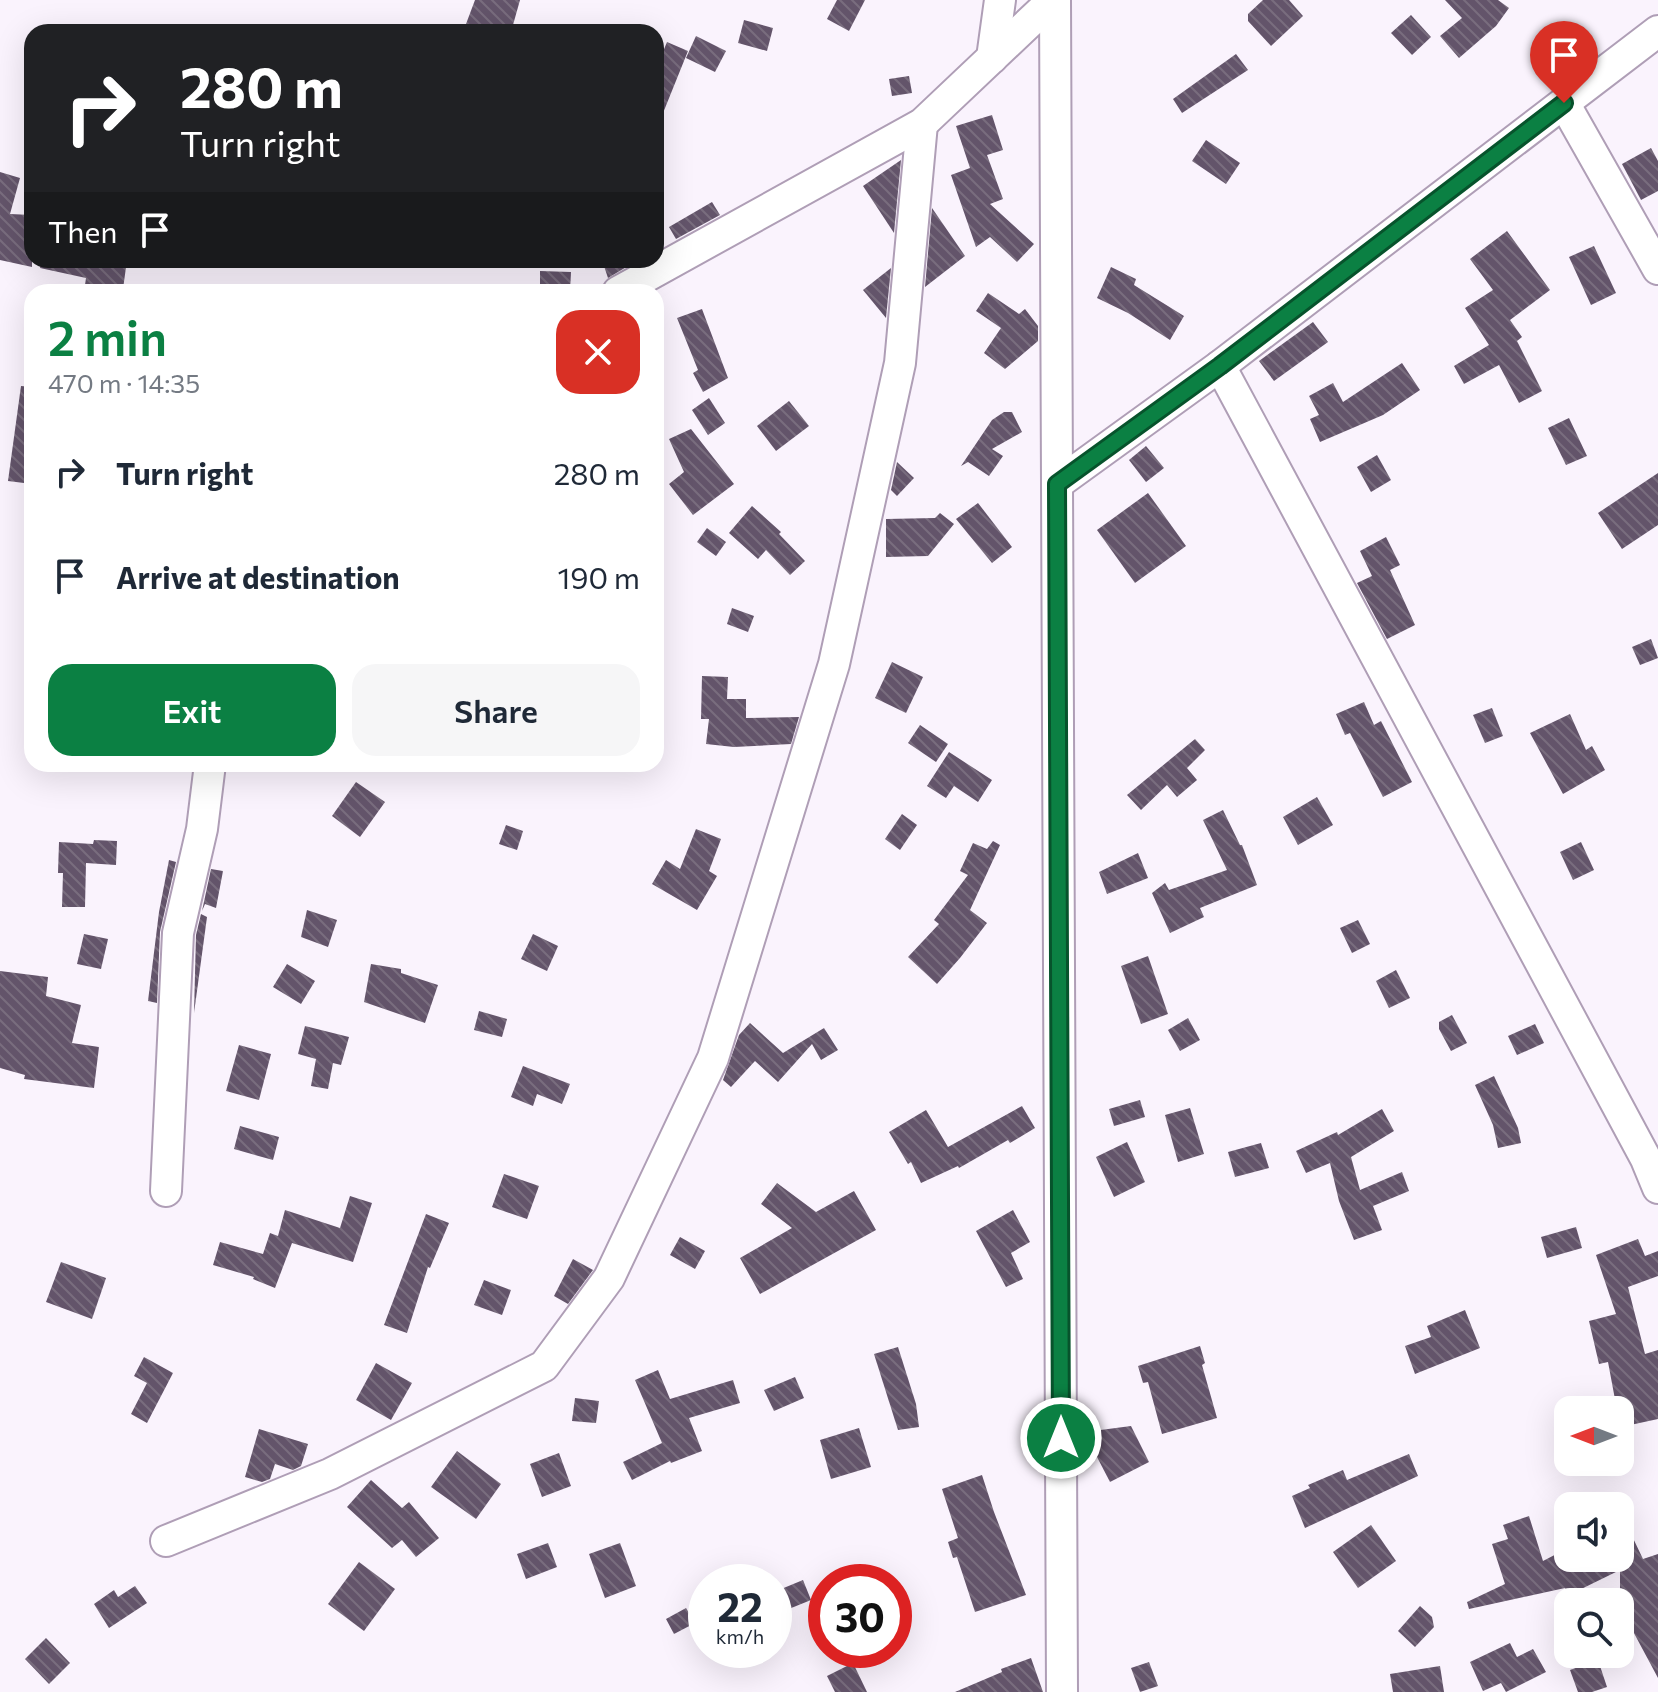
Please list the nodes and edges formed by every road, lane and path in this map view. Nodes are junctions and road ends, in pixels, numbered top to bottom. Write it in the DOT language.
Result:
graph roads {
  1 [pos="1000,0"];
  2 [pos="1054,0"];
  3 [pos="1658,31"];
  4 [pos="992,58"];
  5 [pos="1564,103"];
  6 [pos="922,124"];
  7 [pos="664,267"];
  8 [pos="661,268"];
  9 [pos="1658,269"];
  10 [pos="632,284"];
  11 [pos="1220,366"];
  12 [pos="1057,484"];
  13 [pos="209,772"];
  14 [pos="1658,1188"];
  15 [pos="166,1191"];
  16 [pos="166,1541"];
  17 [pos="1062,1692"];
  1 -- 4 [label="street"];
  2 -- 4 [label="street"];
  2 -- 12 [label="street"];
  3 -- 5 [label="street"];
  4 -- 6 [label="street"];
  5 -- 9 [label="street"];
  5 -- 11 [label="street"];
  6 -- 7 [label="street"];
  6 -- 16 [label="street"];
  8 -- 10 [label="street"];
  11 -- 12 [label="street"];
  11 -- 14 [label="street"];
  12 -- 17 [label="street"];
  13 -- 15 [label="street"];
}
